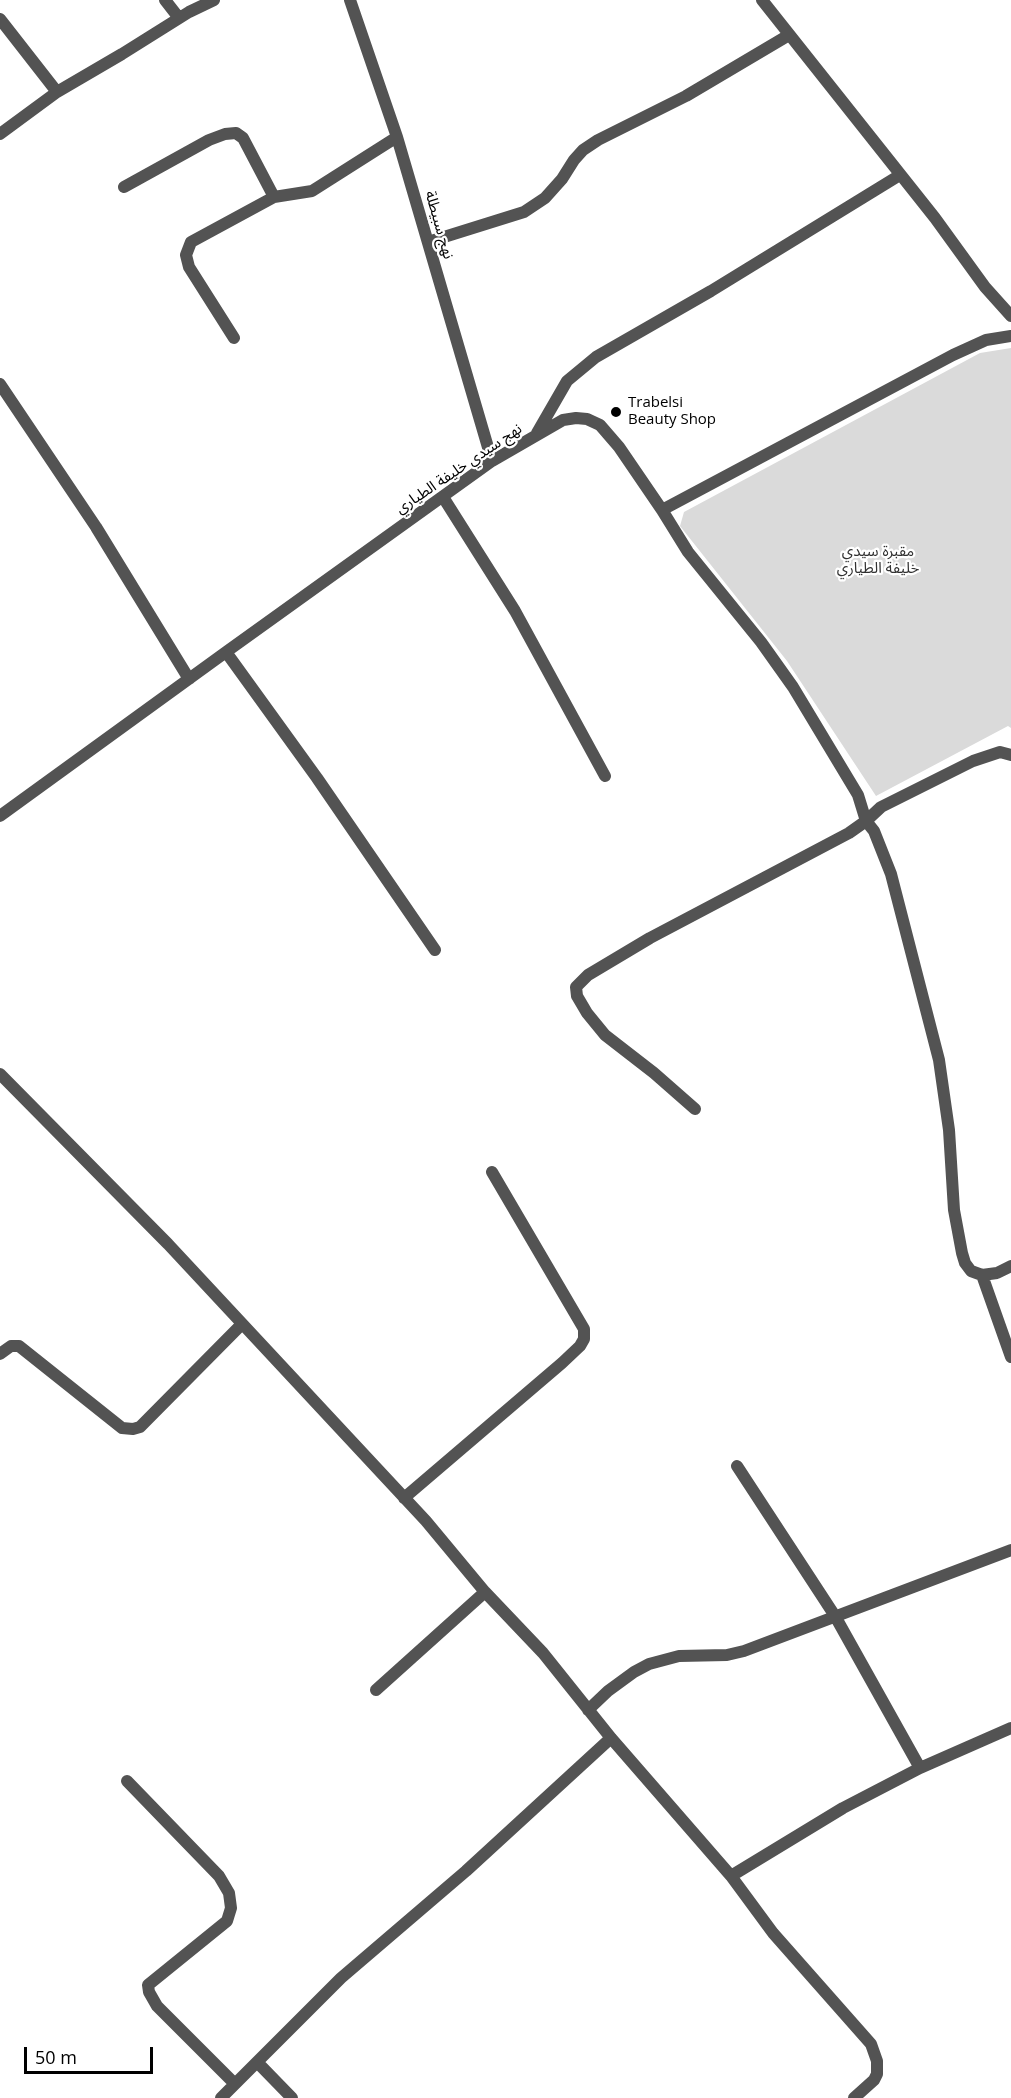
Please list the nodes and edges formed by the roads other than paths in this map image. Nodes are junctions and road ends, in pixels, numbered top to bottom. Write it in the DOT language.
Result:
graph roads {
  1 [pos="165,0"];
  2 [pos="214,0"];
  3 [pos="350,0"];
  4 [pos="762,0"];
  5 [pos="179,18"];
  6 [pos="0,19"];
  7 [pos="789,35"];
  8 [pos="57,92"];
  9 [pos="0,134"];
  10 [pos="397,137"];
  11 [pos="900,175"];
  12 [pos="124,188"];
  13 [pos="274,197"];
  14 [pos="428,242"];
  15 [pos="1011,316"];
  16 [pos="1011,336"];
  17 [pos="234,338"];
  18 [pos="0,384"];
  19 [pos="536,435"];
  20 [pos="492,461"];
  21 [pos="443,497"];
  22 [pos="662,510"];
  23 [pos="226,652"];
  24 [pos="189,679"];
  25 [pos="1011,755"];
  26 [pos="605,776"];
  27 [pos="0,816"];
  28 [pos="866,821"];
  29 [pos="435,950"];
  30 [pos="0,1074"];
  31 [pos="695,1109"];
  32 [pos="492,1172"];
  33 [pos="1011,1266"];
  34 [pos="982,1275"];
  35 [pos="242,1324"];
  36 [pos="0,1354"];
  37 [pos="1011,1357"];
  38 [pos="737,1466"];
  39 [pos="404,1497"];
  40 [pos="1011,1550"];
  41 [pos="485,1592"];
  42 [pos="836,1616"];
  43 [pos="376,1690"];
  44 [pos="588,1710"];
  45 [pos="1011,1728"];
  46 [pos="611,1737"];
  47 [pos="920,1768"];
  48 [pos="127,1781"];
  49 [pos="731,1876"];
  50 [pos="257,2062"];
  51 [pos="235,2084"];
  52 [pos="221,2098"];
  53 [pos="292,2098"];
  54 [pos="854,2098"];
  1 -- 5 [label="street"];
  2 -- 5 [label="street"];
  3 -- 10 [label="street, نهج سبيطلة"];
  4 -- 7 [label="street"];
  5 -- 8 [label="street"];
  6 -- 8 [label="street"];
  7 -- 11 [label="street"];
  7 -- 14 [label="street"];
  8 -- 9 [label="street"];
  10 -- 13 [label="street"];
  10 -- 14 [label="street, نهج سبيطلة"];
  11 -- 15 [label="street"];
  11 -- 19 [label="street"];
  12 -- 13 [label="street"];
  13 -- 17 [label="street"];
  14 -- 20 [label="street, نهج سبيطلة"];
  16 -- 22 [label="street"];
  18 -- 24 [label="street"];
  19 -- 20 [label="street, نهج سيدي خليفة الطياري"];
  19 -- 22 [label="street, نهج سيدي خليفة الطياري"];
  20 -- 21 [label="street, نهج سيدي خليفة الطياري"];
  21 -- 23 [label="street, نهج سيدي خليفة الطياري"];
  21 -- 26 [label="street"];
  22 -- 28 [label="street, نهج سيدي خليفة الطياري"];
  23 -- 24 [label="street, نهج سيدي خليفة الطياري"];
  23 -- 29 [label="street"];
  24 -- 27 [label="street, نهج سيدي خليفة الطياري"];
  25 -- 28 [label="street"];
  28 -- 31 [label="street"];
  28 -- 34 [label="street, نهج سيدي خليفة الطياري"];
  30 -- 35 [label="street"];
  32 -- 39 [label="street"];
  33 -- 34 [label="street"];
  34 -- 37 [label="street"];
  35 -- 36 [label="street"];
  35 -- 39 [label="street"];
  38 -- 42 [label="street"];
  39 -- 41 [label="street"];
  40 -- 42 [label="street"];
  41 -- 43 [label="street"];
  41 -- 44 [label="street"];
  42 -- 44 [label="street"];
  42 -- 47 [label="street"];
  44 -- 46 [label="street"];
  45 -- 47 [label="street"];
  46 -- 49 [label="street"];
  46 -- 50 [label="street"];
  47 -- 49 [label="street"];
  48 -- 51 [label="street"];
  49 -- 54 [label="street"];
  50 -- 51 [label="street"];
  50 -- 53 [label="street"];
  51 -- 52 [label="street"];
}
